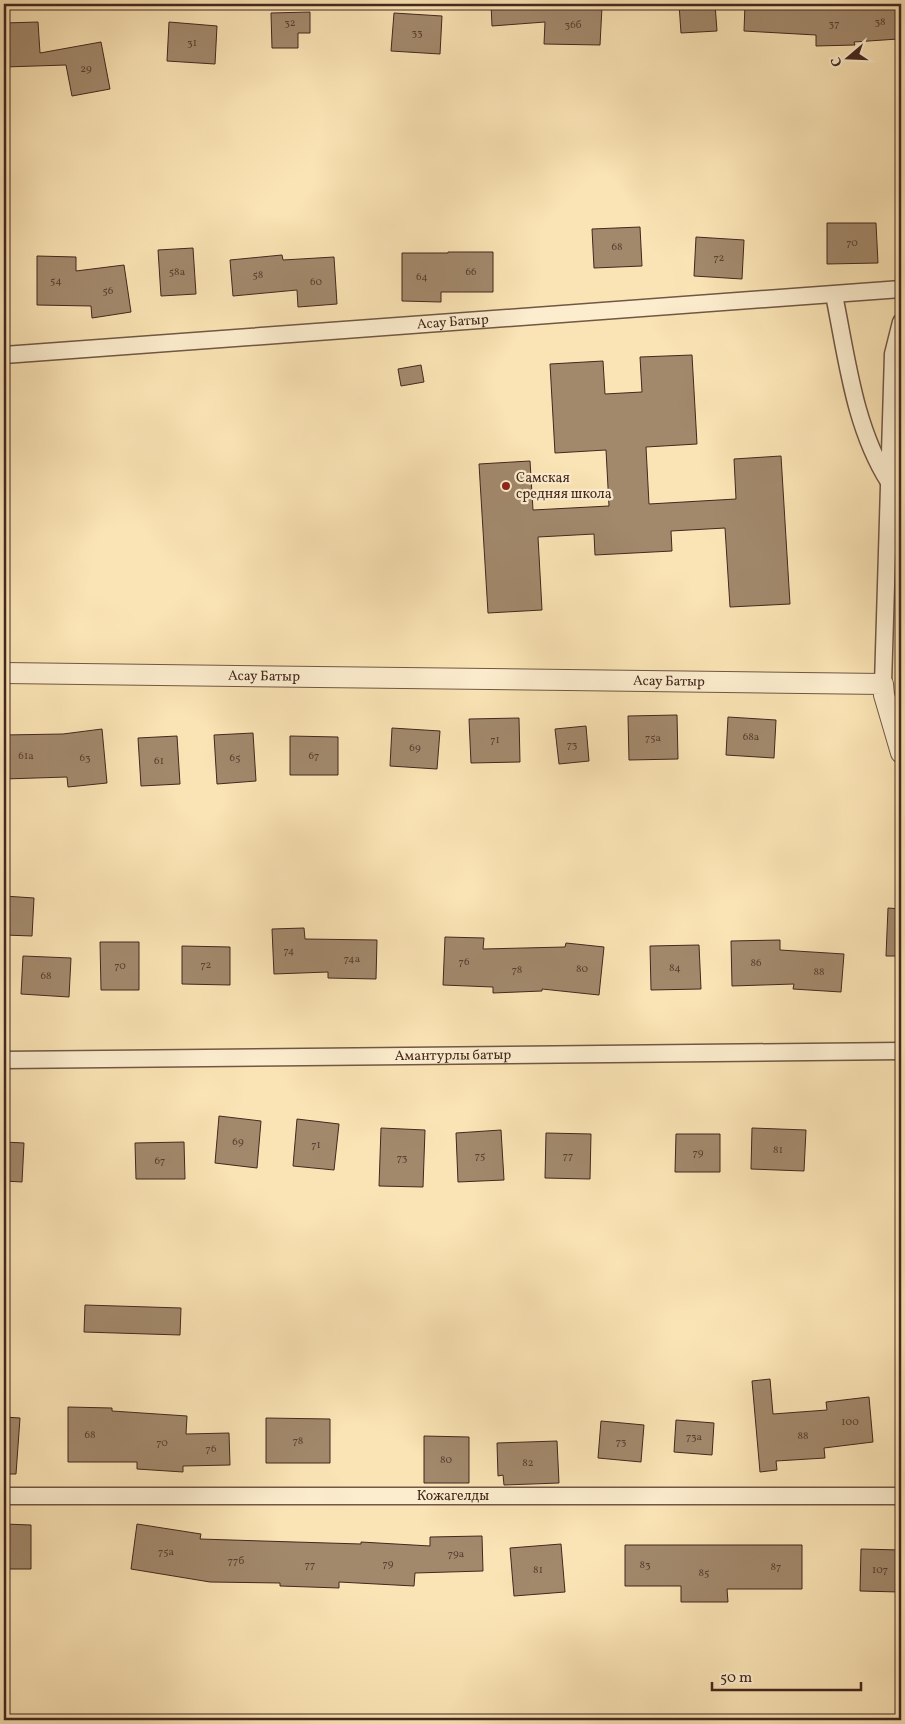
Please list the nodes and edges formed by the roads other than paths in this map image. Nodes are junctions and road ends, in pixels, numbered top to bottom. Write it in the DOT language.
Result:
graph roads {
  1 [pos="901,289"];
  2 [pos="834,295"];
  3 [pos="901,322"];
  4 [pos="4,355"];
  5 [pos="895,482"];
  6 [pos="4,673"];
  7 [pos="883,684"];
  8 [pos="901,753"];
  9 [pos="901,1051"];
  10 [pos="4,1060"];
  11 [pos="4,1496"];
  12 [pos="901,1496"];
  1 -- 2 [label="street, Асау Батыр"];
  2 -- 4 [label="street, Асау Батыр"];
  2 -- 5 [label="street"];
  3 -- 5 [label="street"];
  5 -- 7 [label="street"];
  6 -- 7 [label="street, Асау Батыр"];
  7 -- 8 [label="street"];
  9 -- 10 [label="street, Амантурлы батыр"];
  11 -- 12 [label="street, Кожагелды"];
}
